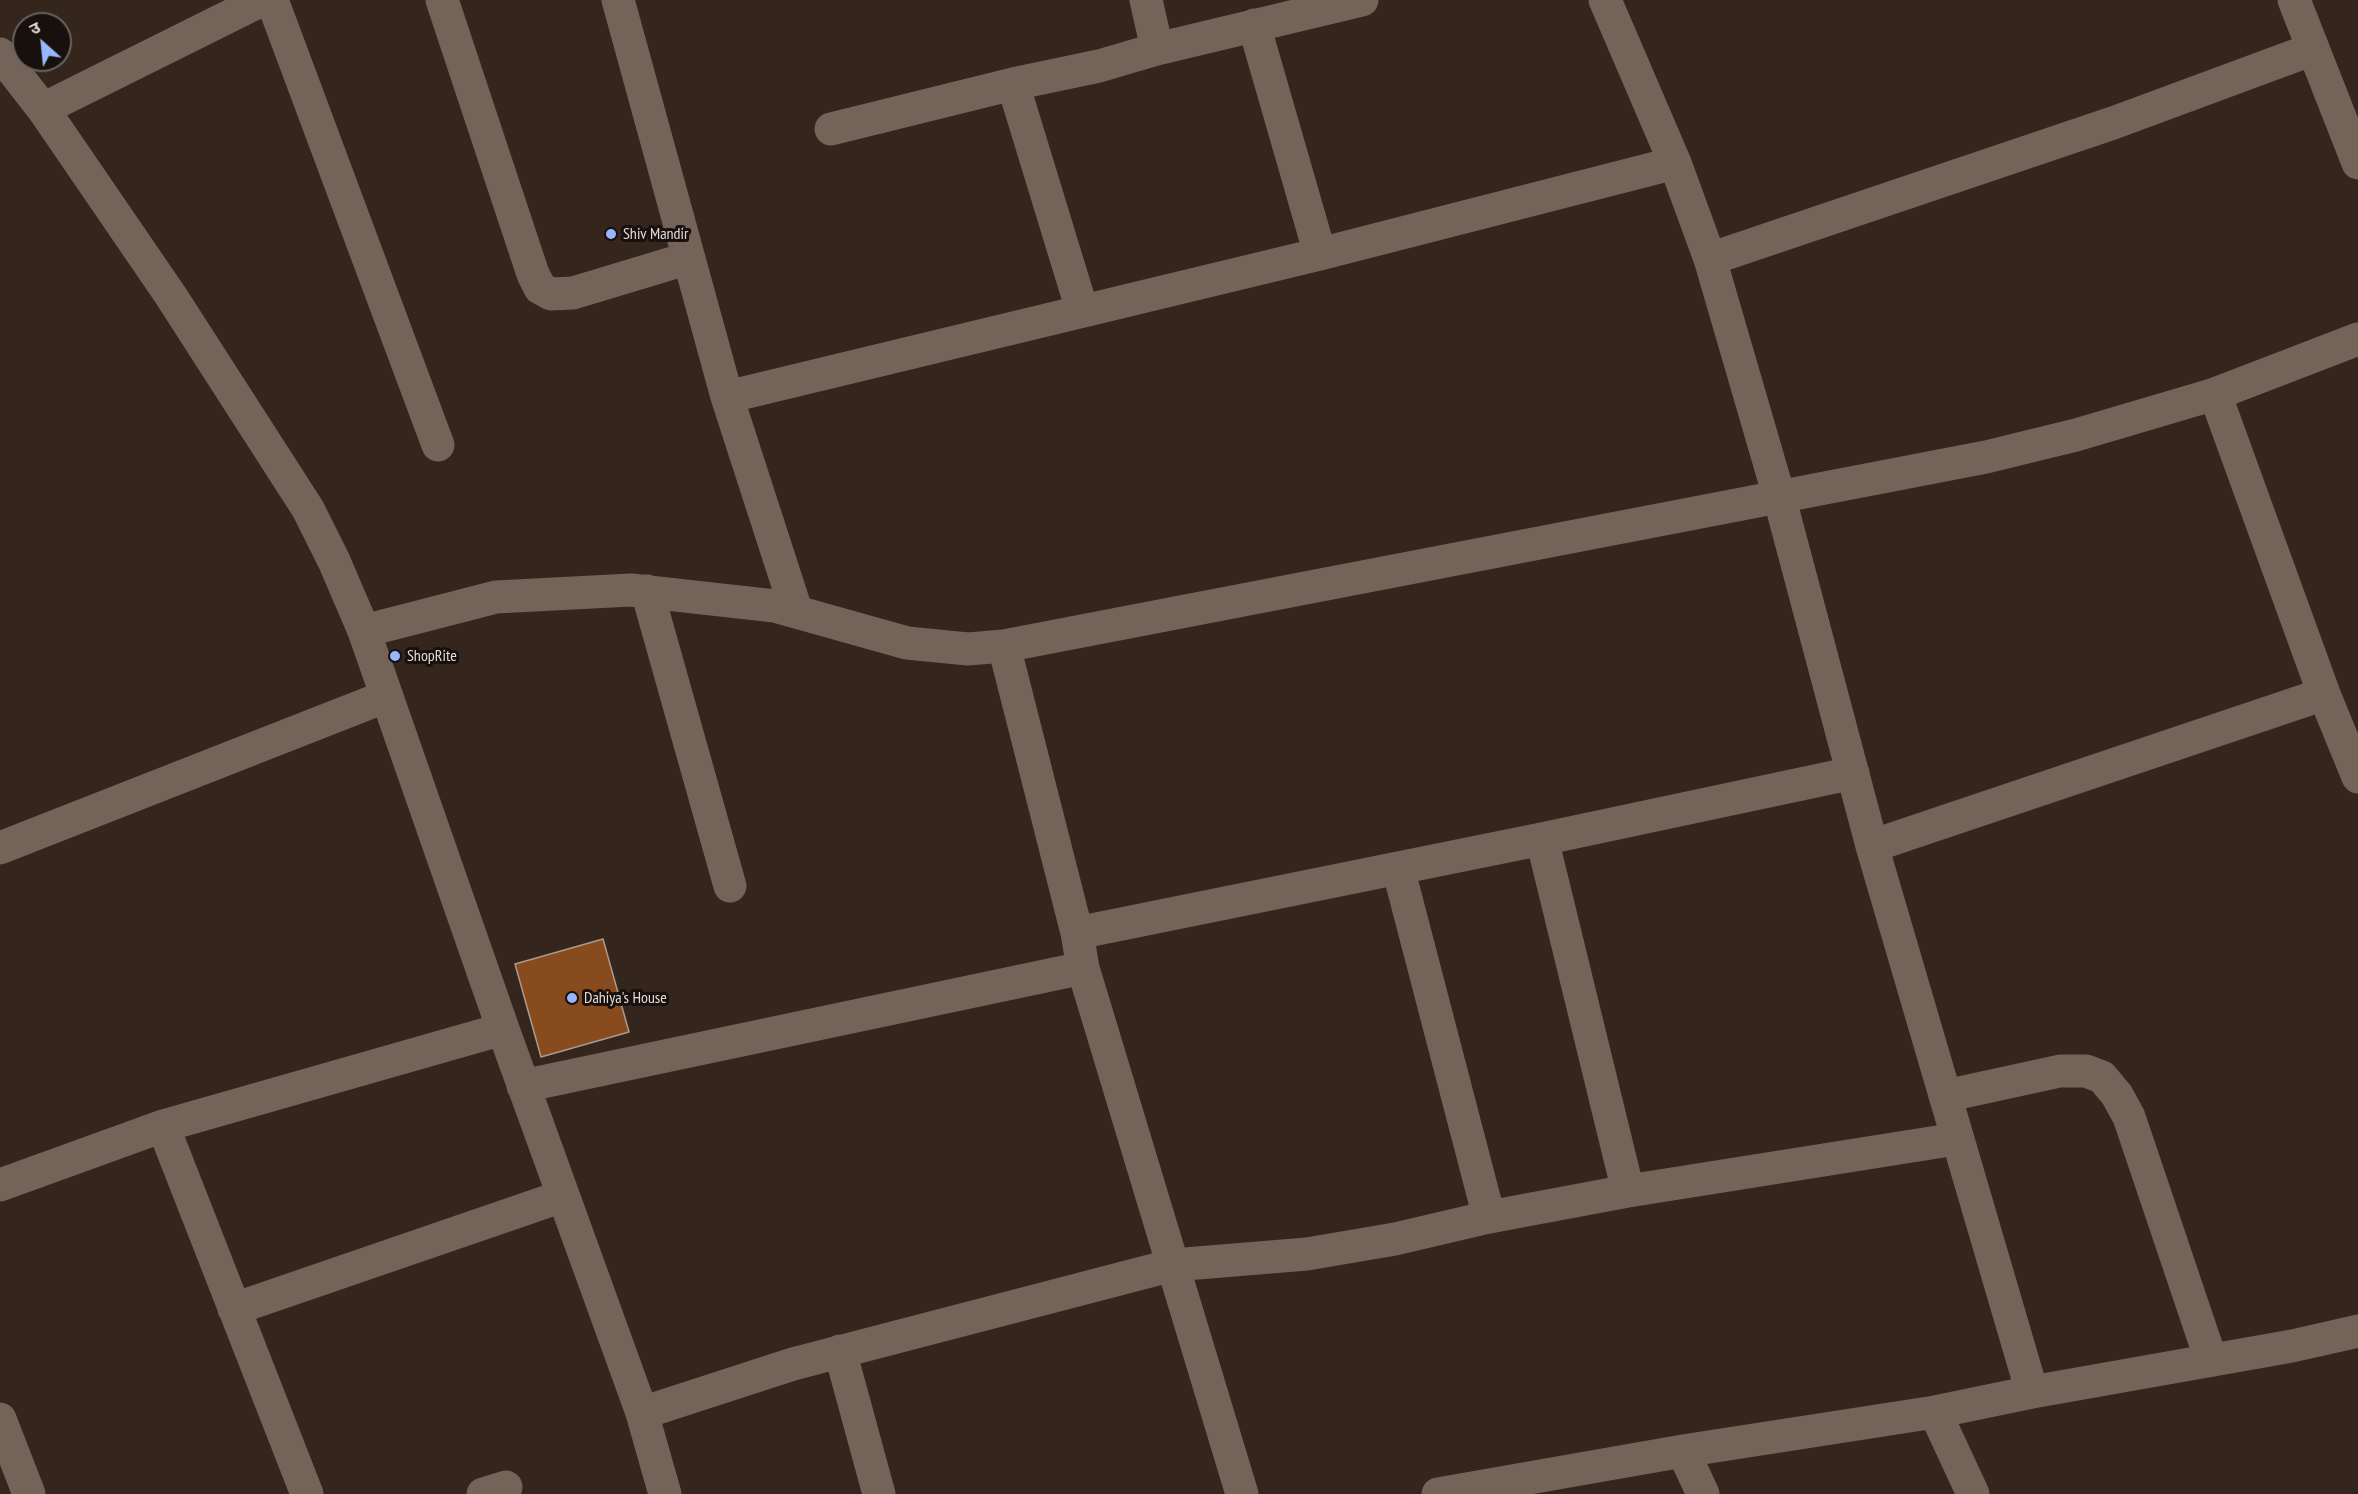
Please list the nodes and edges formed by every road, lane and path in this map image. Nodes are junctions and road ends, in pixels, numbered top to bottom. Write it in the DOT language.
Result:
graph roads {
  1 [pos="262,0"];
  2 [pos="272,0"];
  3 [pos="442,0"];
  4 [pos="618,0"];
  5 [pos="1146,0"];
  6 [pos="1362,0"];
  7 [pos="1605,0"];
  8 [pos="2294,0"];
  9 [pos="1254,25"];
  10 [pos="1157,49"];
  11 [pos="2313,49"];
  12 [pos="0,54"];
  13 [pos="1013,84"];
  14 [pos="43,109"];
  15 [pos="831,129"];
  16 [pos="1675,163"];
  17 [pos="2358,163"];
  18 [pos="1320,254"];
  19 [pos="689,258"];
  20 [pos="1710,259"];
  21 [pos="1082,310"];
  22 [pos="2358,339"];
  23 [pos="2215,394"];
  24 [pos="727,397"];
  25 [pos="438,445"];
  26 [pos="1779,496"];
  27 [pos="646,591"];
  28 [pos="796,610"];
  29 [pos="364,631"];
  30 [pos="1004,646"];
  31 [pos="2324,694"];
  32 [pos="387,696"];
  33 [pos="1853,773"];
  34 [pos="2358,777"];
  35 [pos="1542,839"];
  36 [pos="1872,846"];
  37 [pos="0,848"];
  38 [pos="1398,868"];
  39 [pos="730,886"];
  40 [pos="1077,933"];
  41 [pos="1083,968"];
  42 [pos="503,1029"];
  43 [pos="523,1086"];
  44 [pos="1945,1096"];
  45 [pos="163,1126"];
  46 [pos="1956,1139"];
  47 [pos="0,1185"];
  48 [pos="1628,1191"];
  49 [pos="563,1196"];
  50 [pos="1489,1217"];
  51 [pos="1173,1265"];
  52 [pos="234,1309"];
  53 [pos="2358,1330"];
  54 [pos="840,1351"];
  55 [pos="2211,1360"];
  56 [pos="2032,1392"];
  57 [pos="1935,1412"];
  58 [pos="642,1413"];
  59 [pos="0,1419"];
  60 [pos="1683,1451"];
  61 [pos="29,1494"];
  62 [pos="307,1494"];
  63 [pos="665,1494"];
  64 [pos="879,1494"];
  65 [pos="1242,1494"];
  66 [pos="1440,1494"];
  67 [pos="1703,1494"];
  68 [pos="1973,1494"];
  1 -- 14 [label="street"];
  2 -- 25 [label="street"];
  3 -- 19 [label="street"];
  4 -- 19 [label="street"];
  5 -- 10 [label="street"];
  6 -- 9 [label="street"];
  7 -- 16 [label="street"];
  8 -- 11 [label="street"];
  9 -- 10 [label="street"];
  9 -- 18 [label="street"];
  10 -- 13 [label="street"];
  11 -- 17 [label="street"];
  11 -- 20 [label="street"];
  12 -- 14 [label="street"];
  13 -- 15 [label="street"];
  13 -- 21 [label="street"];
  14 -- 29 [label="street"];
  16 -- 18 [label="street"];
  16 -- 20 [label="street"];
  18 -- 21 [label="street"];
  19 -- 24 [label="street"];
  20 -- 26 [label="street"];
  21 -- 24 [label="street"];
  22 -- 23 [label="street"];
  23 -- 26 [label="street"];
  23 -- 31 [label="street"];
  24 -- 28 [label="street"];
  26 -- 30 [label="street"];
  26 -- 33 [label="street"];
  27 -- 28 [label="street"];
  27 -- 29 [label="street"];
  27 -- 39 [label="street"];
  28 -- 30 [label="street"];
  29 -- 32 [label="street"];
  30 -- 40 [label="street"];
  31 -- 34 [label="street"];
  31 -- 36 [label="street"];
  32 -- 37 [label="street"];
  32 -- 42 [label="street"];
  33 -- 35 [label="street"];
  33 -- 36 [label="street"];
  35 -- 38 [label="street"];
  35 -- 48 [label="street"];
  36 -- 44 [label="street"];
  38 -- 40 [label="street"];
  38 -- 50 [label="street"];
  40 -- 41 [label="street"];
  41 -- 43 [label="street"];
  41 -- 51 [label="street"];
  42 -- 43 [label="street"];
  42 -- 45 [label="street"];
  43 -- 49 [label="street"];
  44 -- 46 [label="street"];
  44 -- 55 [label="street"];
  45 -- 47 [label="street"];
  45 -- 52 [label="street"];
  46 -- 48 [label="street"];
  46 -- 56 [label="street"];
  48 -- 50 [label="street"];
  49 -- 52 [label="street"];
  49 -- 58 [label="street"];
  50 -- 51 [label="street"];
  51 -- 54 [label="street"];
  51 -- 65 [label="street"];
  52 -- 62 [label="street"];
  53 -- 55 [label="street"];
  54 -- 58 [label="street"];
  54 -- 64 [label="street"];
  55 -- 56 [label="street"];
  56 -- 57 [label="street"];
  57 -- 60 [label="street"];
  57 -- 68 [label="street"];
  58 -- 63 [label="street"];
  59 -- 61 [label="street"];
  60 -- 66 [label="street"];
  60 -- 67 [label="street"];
}
